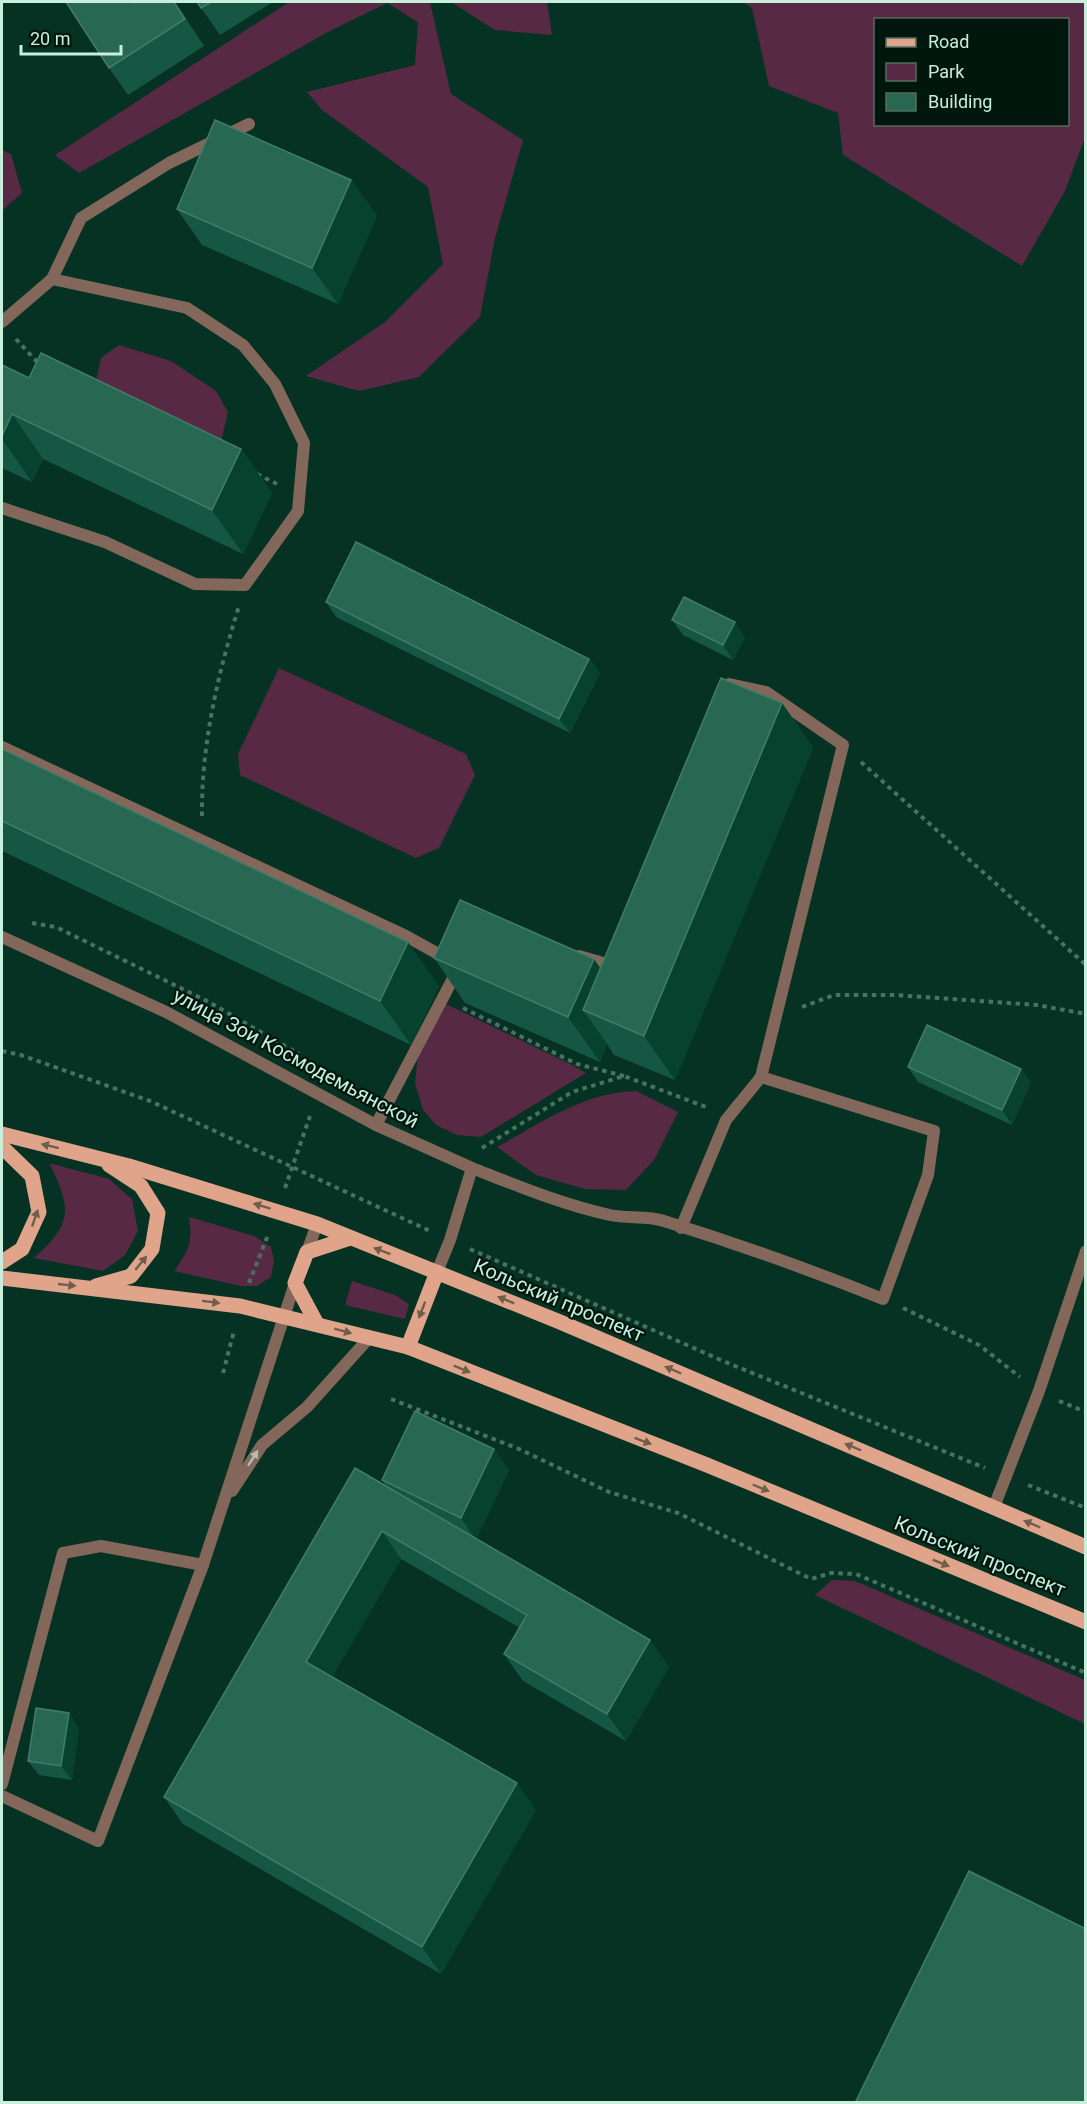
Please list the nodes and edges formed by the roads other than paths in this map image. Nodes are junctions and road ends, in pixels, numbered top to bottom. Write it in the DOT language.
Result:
graph roads {
  1 [pos="249,124"];
  2 [pos="52,279"];
  3 [pos="5,327"];
  4 [pos="2,508"];
  5 [pos="723,695"];
  6 [pos="2,747"];
  7 [pos="2,937"];
  8 [pos="571,954"];
  9 [pos="621,956"];
  10 [pos="761,1077"];
  11 [pos="376,1125"];
  12 [pos="2,1134"];
  13 [pos="2,1147"];
  14 [pos="99,1158"];
  15 [pos="472,1168"];
  16 [pos="317,1224"];
  17 [pos="681,1228"];
  18 [pos="350,1238"];
  19 [pos="1086,1251"];
  20 [pos="306,1252"];
  21 [pos="2,1262"];
  22 [pos="437,1272"];
  23 [pos="2,1278"];
  24 [pos="296,1283"];
  25 [pos="90,1288"];
  26 [pos="286,1315"];
  27 [pos="317,1324"];
  28 [pos="369,1338"];
  29 [pos="408,1347"];
  30 [pos="221,1508"];
  31 [pos="994,1508"];
  32 [pos="1086,1547"];
  33 [pos="203,1565"];
  34 [pos="1086,1622"];
  35 [pos="2,1784"];
  36 [pos="2,1796"];
  1 -- 2 [label="street"];
  2 -- 3 [label="street"];
  2 -- 4 [label="street"];
  5 -- 10 [label="street"];
  6 -- 11 [label="street"];
  7 -- 11 [label="street, улица Зои Космодемьянской"];
  8 -- 9 [label="street"];
  10 -- 17 [label="street"];
  10 -- 17 [label="street, улица Зои Космодемьянской"];
  11 -- 15 [label="street, улица Зои Космодемьянской"];
  14 -- 12 [label="main road, Кольский проспект, one-way"];
  21 -- 13 [label="main road, one-way"];
  16 -- 14 [label="main road, Кольский проспект, one-way"];
  25 -- 14 [label="main road, one-way"];
  15 -- 17 [label="street, улица Зои Космодемьянской"];
  15 -- 22 [label="street"];
  16 -- 18 [label="main road, Кольский проспект"];
  16 -- 20 [label="street"];
  18 -- 20 [label="main road"];
  22 -- 18 [label="main road, Кольский проспект, one-way"];
  19 -- 31 [label="street"];
  20 -- 24 [label="main road"];
  22 -- 29 [label="main road, one-way"];
  31 -- 22 [label="main road, Кольский проспект, one-way"];
  23 -- 25 [label="main road, Кольский проспект, one-way"];
  24 -- 26 [label="street"];
  24 -- 27 [label="main road"];
  25 -- 26 [label="main road, Кольский проспект, one-way"];
  26 -- 27 [label="main road, Кольский проспект"];
  26 -- 30 [label="street"];
  27 -- 28 [label="main road, Кольский проспект, one-way"];
  28 -- 29 [label="main road, Кольский проспект"];
  30 -- 28 [label="street, one-way"];
  29 -- 34 [label="main road, Кольский проспект, one-way"];
  30 -- 33 [label="street"];
  32 -- 31 [label="main road, Кольский проспект, one-way"];
  33 -- 35 [label="street"];
  33 -- 36 [label="street"];
}
